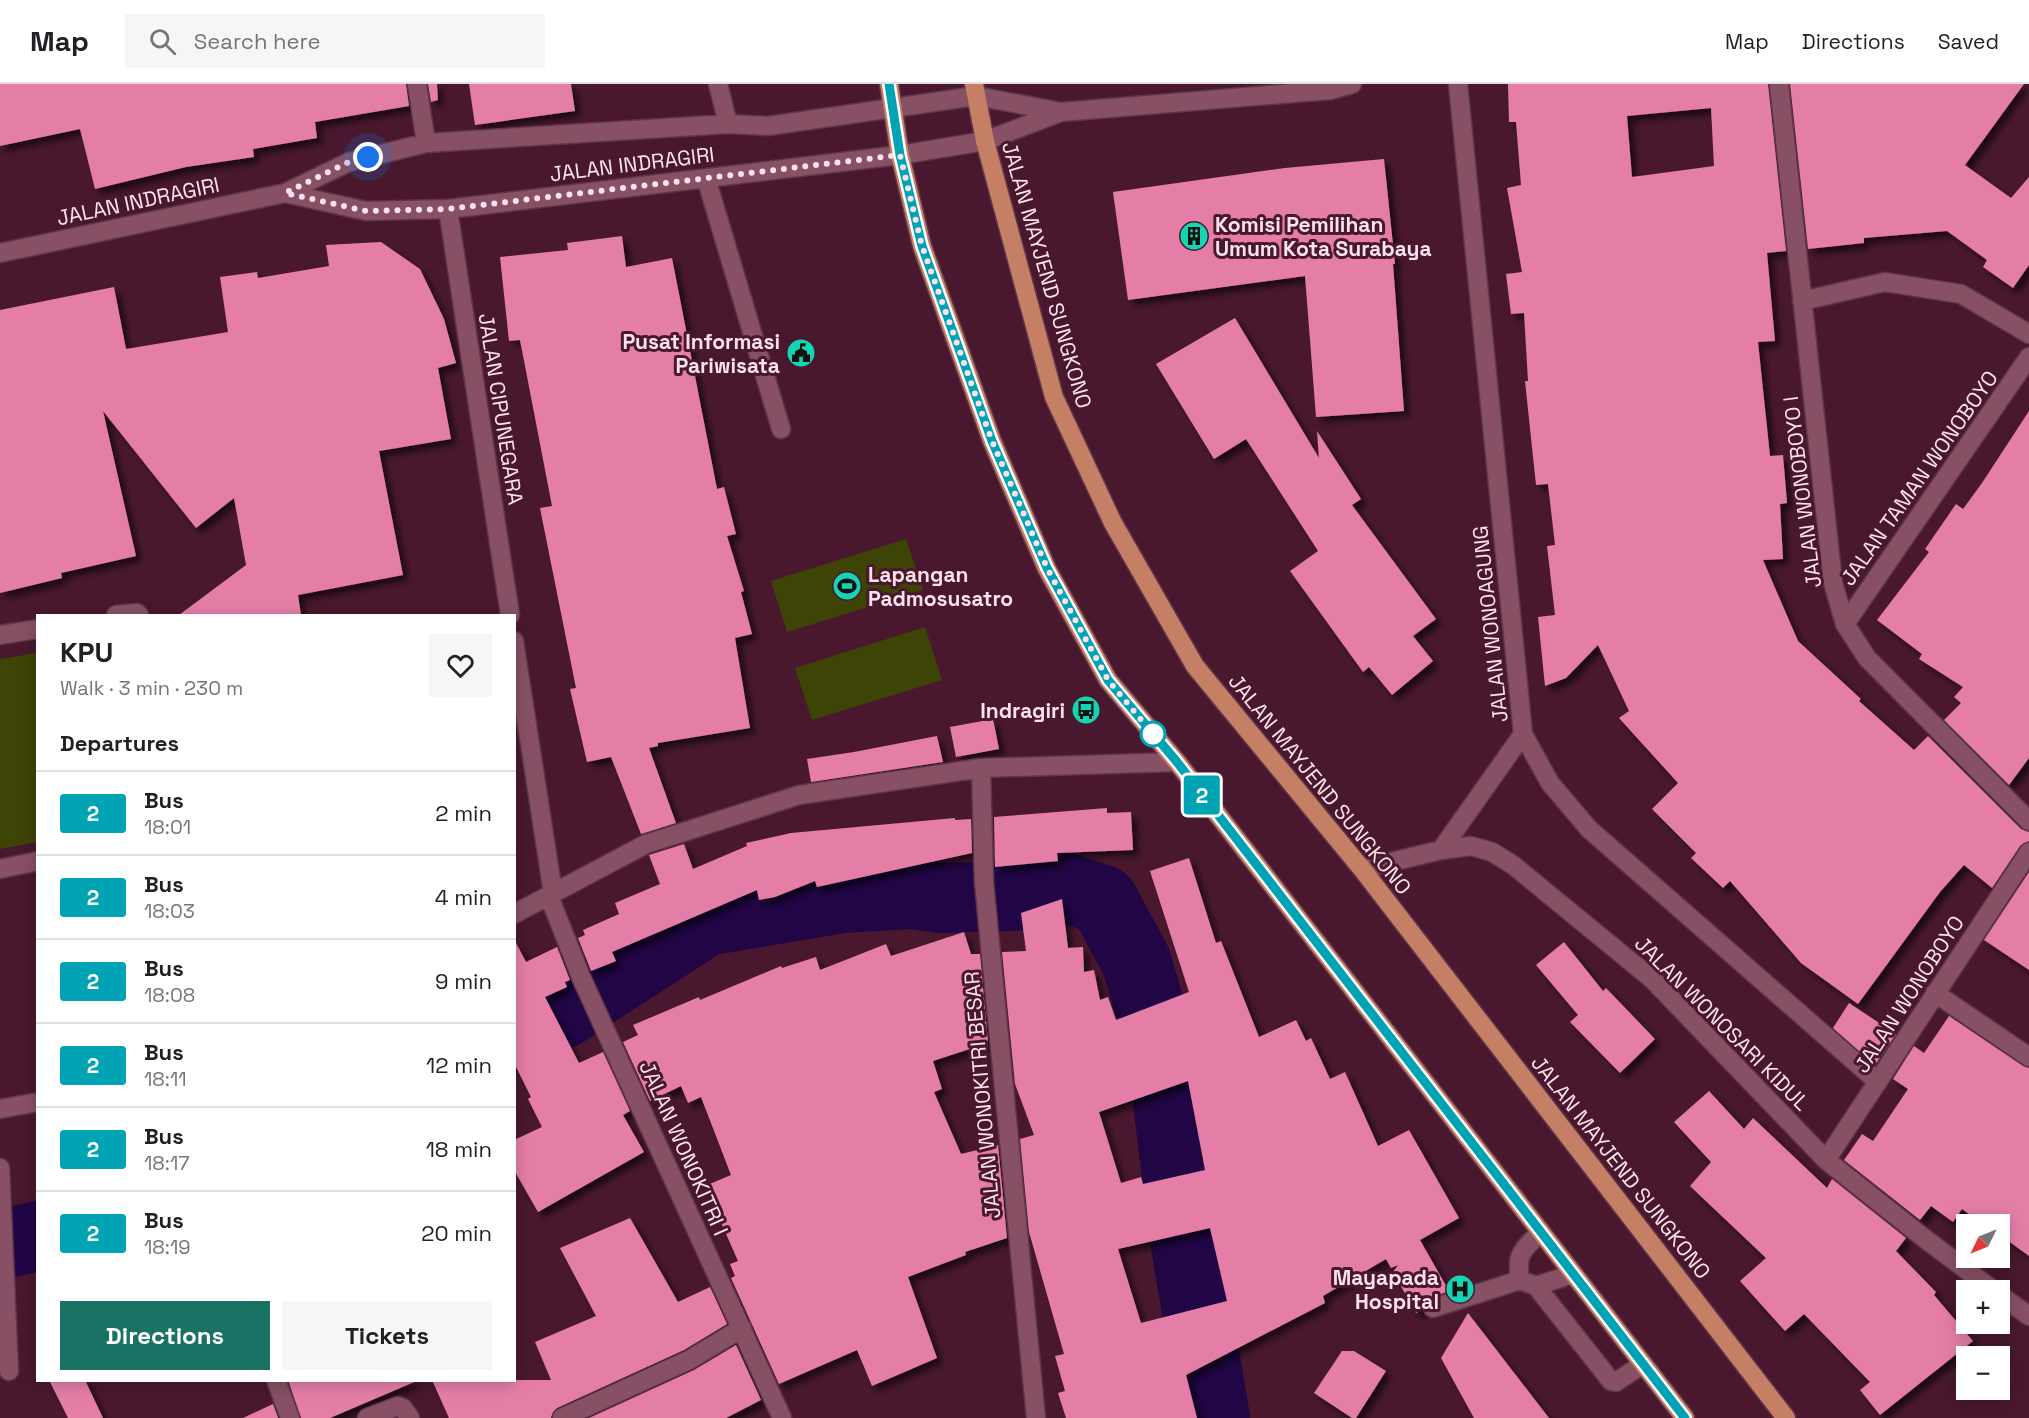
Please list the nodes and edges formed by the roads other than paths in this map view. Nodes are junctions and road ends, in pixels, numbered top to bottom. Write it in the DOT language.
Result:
graph roads {
  1 [pos="417,84"];
  2 [pos="718,84"];
  3 [pos="889,84"];
  4 [pos="1353,84"];
  5 [pos="1458,84"];
  6 [pos="1779,84"];
  7 [pos="1330,87"];
  8 [pos="975,90"];
  9 [pos="1178,93"];
  10 [pos="892,107"];
  11 [pos="1061,112"];
  12 [pos="728,124"];
  13 [pos="985,141"];
  14 [pos="426,143"];
  15 [pos="900,155"];
  16 [pos="706,178"];
  17 [pos="285,193"];
  18 [pos="448,209"];
  19 [pos="0,254"];
  20 [pos="1802,301"];
  21 [pos="2029,334"];
  22 [pos="2029,357"];
  23 [pos="781,429"];
  24 [pos="510,614"];
  25 [pos="1845,624"];
  26 [pos="36,629"];
  27 [pos="0,635"];
  28 [pos="516,655"];
  29 [pos="1523,734"];
  30 [pos="1177,762"];
  31 [pos="981,768"];
  32 [pos="2029,821"];
  33 [pos="1442,850"];
  34 [pos="2029,852"];
  35 [pos="36,861"];
  36 [pos="0,869"];
  37 [pos="1362,869"];
  38 [pos="551,895"];
  39 [pos="516,913"];
  40 [pos="1935,993"];
  41 [pos="2029,1057"];
  42 [pos="1878,1082"];
  43 [pos="36,1102"];
  44 [pos="0,1109"];
  45 [pos="1826,1160"];
  46 [pos="0,1168"];
  47 [pos="1540,1232"];
  48 [pos="1573,1274"];
  49 [pos="1980,1280"];
  50 [pos="1528,1283"];
  51 [pos="2010,1302"];
  52 [pos="1433,1308"];
  53 [pos="2029,1317"];
  54 [pos="742,1328"];
  55 [pos="1643,1364"];
  56 [pos="9,1371"];
  57 [pos="277,1382"];
  58 [pos="290,1418"];
  59 [pos="367,1418"];
  60 [pos="410,1418"];
  61 [pos="562,1418"];
  62 [pos="782,1418"];
  63 [pos="1036,1418"];
  64 [pos="1684,1418"];
  65 [pos="1786,1418"];
  1 -- 14 [label="street"];
  2 -- 12 [label="street"];
  3 -- 10 [label="main road"];
  4 -- 7 [label="street"];
  5 -- 29 [label="street, JALAN WONOAGUNG"];
  6 -- 20 [label="street, JALAN WONOBOYO I"];
  7 -- 9 [label="street"];
  8 -- 10 [label="street, JALAN INDRAGIRI"];
  8 -- 11 [label="street, JALAN INDRAGIRI"];
  8 -- 13 [label="main road, JALAN MAYJEND SUNGKONO"];
  9 -- 11 [label="street"];
  10 -- 12 [label="street, JALAN INDRAGIRI"];
  10 -- 15 [label="main road"];
  11 -- 13 [label="street, JALAN INDRAGIRI"];
  12 -- 14 [label="street, JALAN INDRAGIRI"];
  13 -- 15 [label="street, JALAN INDRAGIRI"];
  13 -- 37 [label="main road, JALAN MAYJEND SUNGKONO"];
  14 -- 17 [label="street, JALAN INDRAGIRI"];
  15 -- 16 [label="street, JALAN INDRAGIRI"];
  15 -- 30 [label="main road"];
  16 -- 18 [label="street, JALAN INDRAGIRI"];
  16 -- 23 [label="street"];
  17 -- 18 [label="street, JALAN INDRAGIRI"];
  17 -- 19 [label="street, JALAN INDRAGIRI"];
  18 -- 24 [label="street, JALAN CIPUNEGARA"];
  20 -- 21 [label="street"];
  20 -- 25 [label="street, JALAN WONOBOYO I"];
  22 -- 25 [label="street, JALAN TAMAN WONOBOYO"];
  25 -- 32 [label="street, JALAN WONOBOYO I"];
  26 -- 27 [label="street"];
  28 -- 38 [label="street"];
  29 -- 33 [label="street"];
  29 -- 42 [label="street, JALAN WONOAGUNG"];
  30 -- 31 [label="street"];
  30 -- 47 [label="main road"];
  31 -- 38 [label="street"];
  31 -- 63 [label="street, JALAN WONOKITRI BESAR"];
  33 -- 37 [label="street, JALAN WONOSARI KIDUL"];
  33 -- 45 [label="street, JALAN WONOSARI KIDUL"];
  34 -- 40 [label="street, JALAN WONOBOYO"];
  35 -- 36 [label="street"];
  37 -- 65 [label="main road, JALAN MAYJEND SUNGKONO"];
  38 -- 39 [label="street"];
  38 -- 54 [label="street, JALAN WONOKITRI I"];
  40 -- 41 [label="street"];
  40 -- 42 [label="street, JALAN WONOBOYO"];
  42 -- 45 [label="street, JALAN WONOBOYO"];
  43 -- 44 [label="street"];
  45 -- 49 [label="street, JALAN WONOSARI KIDUL"];
  46 -- 56 [label="street"];
  47 -- 48 [label="main road"];
  47 -- 50 [label="street"];
  48 -- 50 [label="street"];
  48 -- 55 [label="main road"];
  50 -- 52 [label="street"];
  50 -- 55 [label="street"];
  51 -- 53 [label="street"];
  54 -- 61 [label="street"];
  54 -- 62 [label="street, JALAN WONOKITRI I"];
  55 -- 64 [label="main road"];
  57 -- 58 [label="street"];
  59 -- 60 [label="street"];
}
